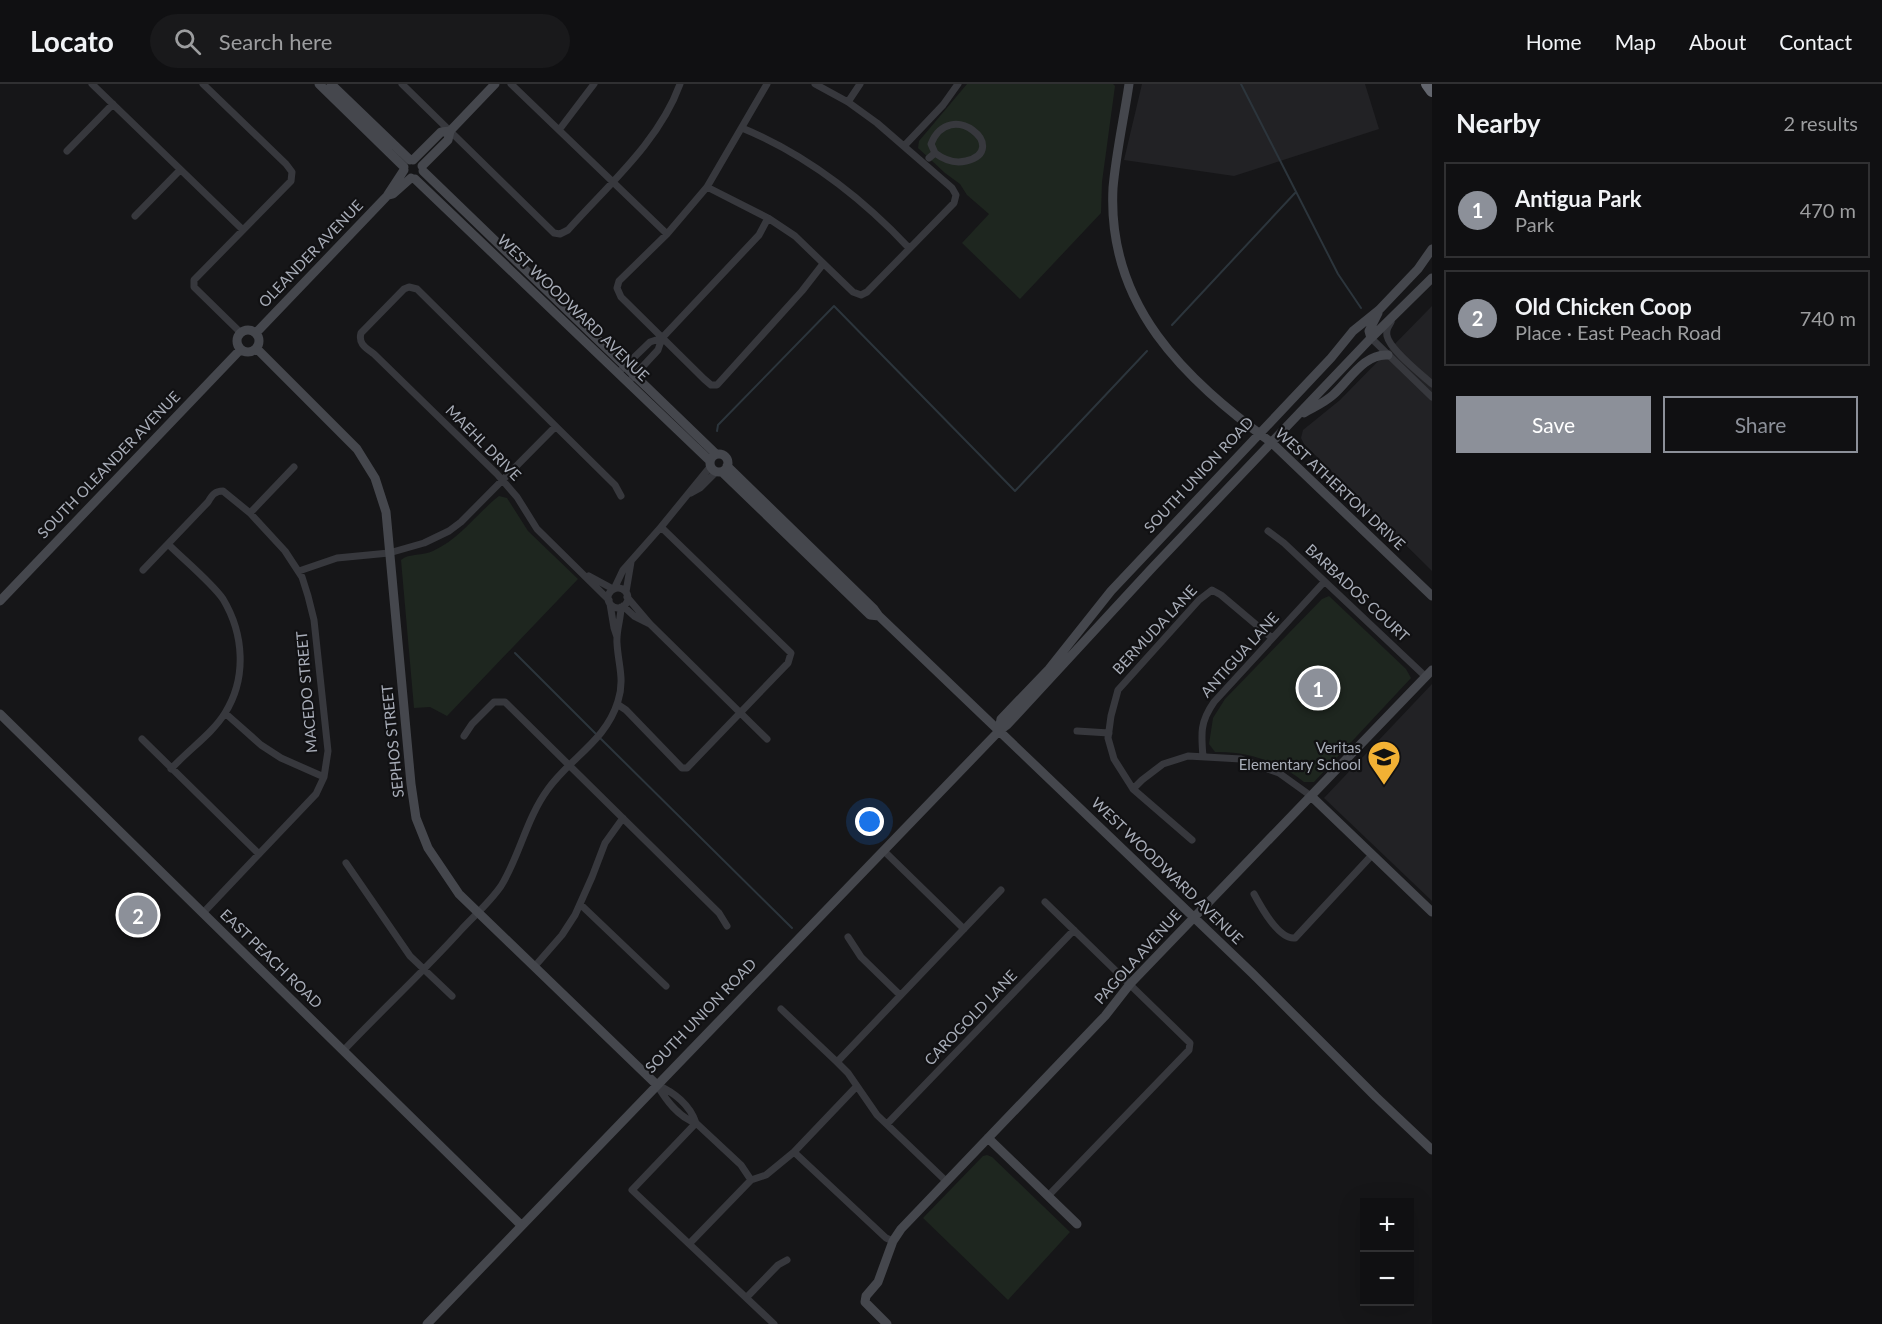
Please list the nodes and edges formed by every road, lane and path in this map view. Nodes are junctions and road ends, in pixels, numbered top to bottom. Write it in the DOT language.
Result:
graph roads {
  1 [pos="92,84"];
  2 [pos="203,84"];
  3 [pos="319,84"];
  4 [pos="331,84"];
  5 [pos="402,84"];
  6 [pos="495,84"];
  7 [pos="511,84"];
  8 [pos="594,84"];
  9 [pos="681,84"];
  10 [pos="767,84"];
  11 [pos="816,84"];
  12 [pos="860,84"];
  13 [pos="958,84"];
  14 [pos="1129,84"];
  15 [pos="1427,84"];
  16 [pos="1432,91"];
  17 [pos="848,102"];
  18 [pos="113,104"];
  19 [pos="742,128"];
  20 [pos="559,130"];
  21 [pos="450,131"];
  22 [pos="931,134"];
  23 [pos="905,145"];
  24 [pos="67,152"];
  25 [pos="408,164"];
  26 [pos="422,169"];
  27 [pos="180,170"];
  28 [pos="413,178"];
  29 [pos="613,182"];
  30 [pos="707,187"];
  31 [pos="387,196"];
  32 [pos="135,216"];
  33 [pos="768,219"];
  34 [pos="243,230"];
  35 [pos="667,234"];
  36 [pos="909,248"];
  37 [pos="1432,249"];
  38 [pos="824,264"];
  39 [pos="1432,278"];
  40 [pos="1379,310"];
  41 [pos="1393,318"];
  42 [pos="241,333"];
  43 [pos="256,333"];
  44 [pos="662,338"];
  45 [pos="1371,338"];
  46 [pos="257,349"];
  47 [pos="240,350"];
  48 [pos="1388,355"];
  49 [pos="609,358"];
  50 [pos="621,370"];
  51 [pos="631,379"];
  52 [pos="1432,384"];
  53 [pos="1432,397"];
  54 [pos="1297,417"];
  55 [pos="555,427"];
  56 [pos="1259,434"];
  57 [pos="1272,443"];
  58 [pos="717,465"];
  59 [pos="294,467"];
  60 [pos="502,480"];
  61 [pos="621,496"];
  62 [pos="250,513"];
  63 [pos="661,527"];
  64 [pos="1268,531"];
  65 [pos="168,544"];
  66 [pos="389,553"];
  67 [pos="631,562"];
  68 [pos="143,570"];
  69 [pos="299,571"];
  70 [pos="581,572"];
  71 [pos="1324,582"];
  72 [pos="614,589"];
  73 [pos="627,595"];
  74 [pos="1432,596"];
  75 [pos="0,601"];
  76 [pos="610,602"];
  77 [pos="622,606"];
  78 [pos="634,616"];
  79 [pos="620,619"];
  80 [pos="650,624"];
  81 [pos="617,637"];
  82 [pos="1272,638"];
  83 [pos="1429,674"];
  84 [pos="617,704"];
  85 [pos="225,713"];
  86 [pos="741,713"];
  87 [pos="0,714"];
  88 [pos="1077,730"];
  89 [pos="999,731"];
  90 [pos="1109,733"];
  91 [pos="464,736"];
  92 [pos="767,739"];
  93 [pos="142,740"];
  94 [pos="1203,757"];
  95 [pos="569,764"];
  96 [pos="171,769"];
  97 [pos="324,777"];
  98 [pos="1133,789"];
  99 [pos="1311,796"];
  100 [pos="624,818"];
  101 [pos="1192,840"];
  102 [pos="884,851"];
  103 [pos="259,854"];
  104 [pos="1372,855"];
  105 [pos="346,863"];
  106 [pos="1001,890"];
  107 [pos="1254,894"];
  108 [pos="1045,902"];
  109 [pos="580,904"];
  110 [pos="478,912"];
  111 [pos="1432,912"];
  112 [pos="203,913"];
  113 [pos="1194,917"];
  114 [pos="727,926"];
  115 [pos="964,929"];
  116 [pos="1074,930"];
  117 [pos="848,937"];
  118 [pos="535,966"];
  119 [pos="424,970"];
  120 [pos="1130,984"];
  121 [pos="666,986"];
  122 [pos="900,995"];
  123 [pos="452,996"];
  124 [pos="781,1009"];
  125 [pos="343,1051"];
  126 [pos="837,1062"];
  127 [pos="657,1084"];
  128 [pos="859,1090"];
  129 [pos="696,1123"];
  130 [pos="887,1124"];
  131 [pos="988,1138"];
  132 [pos="1432,1150"];
  133 [pos="794,1152"];
  134 [pos="751,1180"];
  135 [pos="946,1181"];
  136 [pos="1048,1196"];
  137 [pos="1077,1224"];
  138 [pos="521,1225"];
  139 [pos="893,1241"];
  140 [pos="690,1243"];
  141 [pos="787,1260"];
  142 [pos="747,1297"];
  143 [pos="426,1324"];
  144 [pos="774,1324"];
  145 [pos="887,1324"];
  1 -- 18 [label="street"];
  2 -- 34 [label="street"];
  3 -- 25 [label="street"];
  4 -- 25 [label="street"];
  5 -- 21 [label="street"];
  6 -- 21 [label="street"];
  7 -- 20 [label="street"];
  8 -- 20 [label="street"];
  9 -- 29 [label="street"];
  10 -- 19 [label="street"];
  11 -- 17 [label="street"];
  12 -- 17 [label="street"];
  13 -- 23 [label="street"];
  14 -- 56 [label="street, WEST ATHERTON DRIVE"];
  15 -- 16 [label="highway"];
  17 -- 23 [label="street"];
  18 -- 24 [label="street"];
  18 -- 27 [label="street"];
  19 -- 30 [label="street"];
  19 -- 36 [label="street"];
  20 -- 29 [label="street"];
  21 -- 25 [label="street, OLEANDER AVENUE"];
  21 -- 26 [label="street, OLEANDER AVENUE"];
  21 -- 29 [label="street"];
  22 -- 22 [label="street"];
  23 -- 36 [label="street"];
  25 -- 26 [label="street, WEST WOODWARD AVENUE"];
  25 -- 28 [label="street, WEST WOODWARD AVENUE"];
  25 -- 31 [label="street, OLEANDER AVENUE"];
  26 -- 28 [label="street, OLEANDER AVENUE"];
  26 -- 49 [label="street, WEST WOODWARD AVENUE"];
  27 -- 32 [label="street"];
  27 -- 34 [label="street"];
  28 -- 31 [label="street, OLEANDER AVENUE"];
  28 -- 49 [label="street, WEST WOODWARD AVENUE"];
  29 -- 35 [label="street"];
  30 -- 33 [label="street"];
  30 -- 35 [label="street"];
  31 -- 43 [label="street, OLEANDER AVENUE"];
  33 -- 38 [label="street"];
  33 -- 44 [label="street"];
  34 -- 42 [label="street"];
  35 -- 44 [label="street"];
  36 -- 38 [label="street"];
  37 -- 40 [label="street, SOUTH UNION ROAD"];
  38 -- 44 [label="street"];
  39 -- 41 [label="street, SOUTH UNION ROAD"];
  40 -- 45 [label="street"];
  40 -- 56 [label="street, SOUTH UNION ROAD"];
  41 -- 45 [label="street, SOUTH UNION ROAD"];
  41 -- 52 [label="street"];
  42 -- 43 [label="street"];
  42 -- 47 [label="street"];
  43 -- 46 [label="street"];
  44 -- 50 [label="street"];
  44 -- 51 [label="street"];
  45 -- 48 [label="street"];
  45 -- 54 [label="street, SOUTH UNION ROAD"];
  46 -- 47 [label="street"];
  46 -- 66 [label="street, SEPHOS STREET"];
  47 -- 75 [label="street, SOUTH OLEANDER AVENUE"];
  48 -- 53 [label="street"];
  48 -- 54 [label="street"];
  49 -- 50 [label="street, WEST WOODWARD AVENUE"];
  50 -- 51 [label="street, WEST WOODWARD AVENUE"];
  51 -- 58 [label="street, WEST WOODWARD AVENUE"];
  54 -- 57 [label="street, SOUTH UNION ROAD"];
  55 -- 60 [label="street"];
  55 -- 60 [label="street, MAEHL DRIVE"];
  55 -- 61 [label="street"];
  56 -- 57 [label="street, WEST ATHERTON DRIVE"];
  56 -- 89 [label="street, SOUTH UNION ROAD"];
  57 -- 74 [label="street, WEST ATHERTON DRIVE"];
  57 -- 89 [label="street, SOUTH UNION ROAD"];
  58 -- 63 [label="street"];
  58 -- 89 [label="street, WEST WOODWARD AVENUE"];
  59 -- 62 [label="street"];
  60 -- 66 [label="street"];
  60 -- 70 [label="street, MAEHL DRIVE"];
  62 -- 65 [label="street, MACEDO STREET"];
  62 -- 69 [label="street, MACEDO STREET"];
  63 -- 67 [label="street"];
  63 -- 86 [label="street"];
  64 -- 71 [label="street, BARBADOS COURT"];
  65 -- 68 [label="street"];
  65 -- 85 [label="street"];
  66 -- 69 [label="street"];
  66 -- 110 [label="street, SEPHOS STREET"];
  67 -- 72 [label="street"];
  67 -- 73 [label="street"];
  69 -- 97 [label="street, MACEDO STREET"];
  70 -- 72 [label="street, MAEHL DRIVE"];
  70 -- 76 [label="street, MAEHL DRIVE"];
  71 -- 82 [label="street, ANTIGUA LANE"];
  71 -- 83 [label="street, BARBADOS COURT"];
  72 -- 73 [label="street"];
  72 -- 76 [label="street"];
  73 -- 77 [label="street"];
  73 -- 80 [label="street"];
  76 -- 77 [label="street"];
  76 -- 81 [label="street"];
  77 -- 78 [label="street"];
  77 -- 79 [label="street"];
  78 -- 79 [label="street"];
  78 -- 80 [label="street"];
  79 -- 81 [label="street"];
  80 -- 86 [label="street"];
  81 -- 84 [label="street"];
  82 -- 90 [label="street, BERMUDA LANE"];
  82 -- 94 [label="street, ANTIGUA LANE"];
  83 -- 99 [label="street, PAGOLA AVENUE"];
  84 -- 86 [label="street"];
  84 -- 95 [label="street"];
  85 -- 96 [label="street"];
  85 -- 97 [label="street"];
  86 -- 92 [label="street"];
  87 -- 112 [label="street, EAST PEACH ROAD"];
  88 -- 90 [label="street"];
  89 -- 102 [label="street, SOUTH UNION ROAD"];
  89 -- 113 [label="street, WEST WOODWARD AVENUE"];
  90 -- 98 [label="street, BERMUDA LANE"];
  91 -- 95 [label="street"];
  93 -- 96 [label="street"];
  94 -- 98 [label="street"];
  94 -- 99 [label="street"];
  95 -- 100 [label="street"];
  95 -- 110 [label="street"];
  96 -- 103 [label="street"];
  97 -- 103 [label="street, MACEDO STREET"];
  98 -- 101 [label="street, BERMUDA LANE"];
  99 -- 104 [label="street"];
  99 -- 113 [label="street, PAGOLA AVENUE"];
  100 -- 109 [label="street"];
  100 -- 114 [label="street"];
  102 -- 115 [label="street"];
  102 -- 127 [label="street, SOUTH UNION ROAD"];
  103 -- 112 [label="street, MACEDO STREET"];
  104 -- 107 [label="street"];
  104 -- 111 [label="street"];
  105 -- 119 [label="street"];
  106 -- 115 [label="street"];
  108 -- 116 [label="street"];
  109 -- 118 [label="street"];
  109 -- 121 [label="street"];
  110 -- 118 [label="street, SEPHOS STREET"];
  110 -- 119 [label="street"];
  112 -- 125 [label="street, EAST PEACH ROAD"];
  113 -- 120 [label="street, PAGOLA AVENUE"];
  113 -- 132 [label="street, WEST WOODWARD AVENUE"];
  115 -- 122 [label="street"];
  116 -- 120 [label="street"];
  116 -- 130 [label="street, CAROGOLD LANE"];
  117 -- 122 [label="street"];
  118 -- 127 [label="street, SEPHOS STREET"];
  119 -- 123 [label="street"];
  119 -- 125 [label="street"];
  120 -- 131 [label="street, PAGOLA AVENUE"];
  120 -- 136 [label="street"];
  122 -- 126 [label="street"];
  124 -- 126 [label="street"];
  125 -- 138 [label="street, EAST PEACH ROAD"];
  126 -- 128 [label="street"];
  127 -- 129 [label="street"];
  127 -- 138 [label="street, SOUTH UNION ROAD"];
  128 -- 130 [label="street"];
  128 -- 133 [label="street"];
  129 -- 134 [label="street"];
  129 -- 140 [label="street"];
  130 -- 135 [label="street"];
  131 -- 135 [label="street, PAGOLA AVENUE"];
  131 -- 136 [label="street"];
  133 -- 134 [label="street"];
  133 -- 139 [label="street"];
  134 -- 140 [label="street"];
  135 -- 139 [label="street, PAGOLA AVENUE"];
  136 -- 137 [label="street"];
  138 -- 143 [label="street, SOUTH UNION ROAD"];
  139 -- 145 [label="street"];
  140 -- 142 [label="street"];
  141 -- 142 [label="street"];
  142 -- 144 [label="street"];
}
